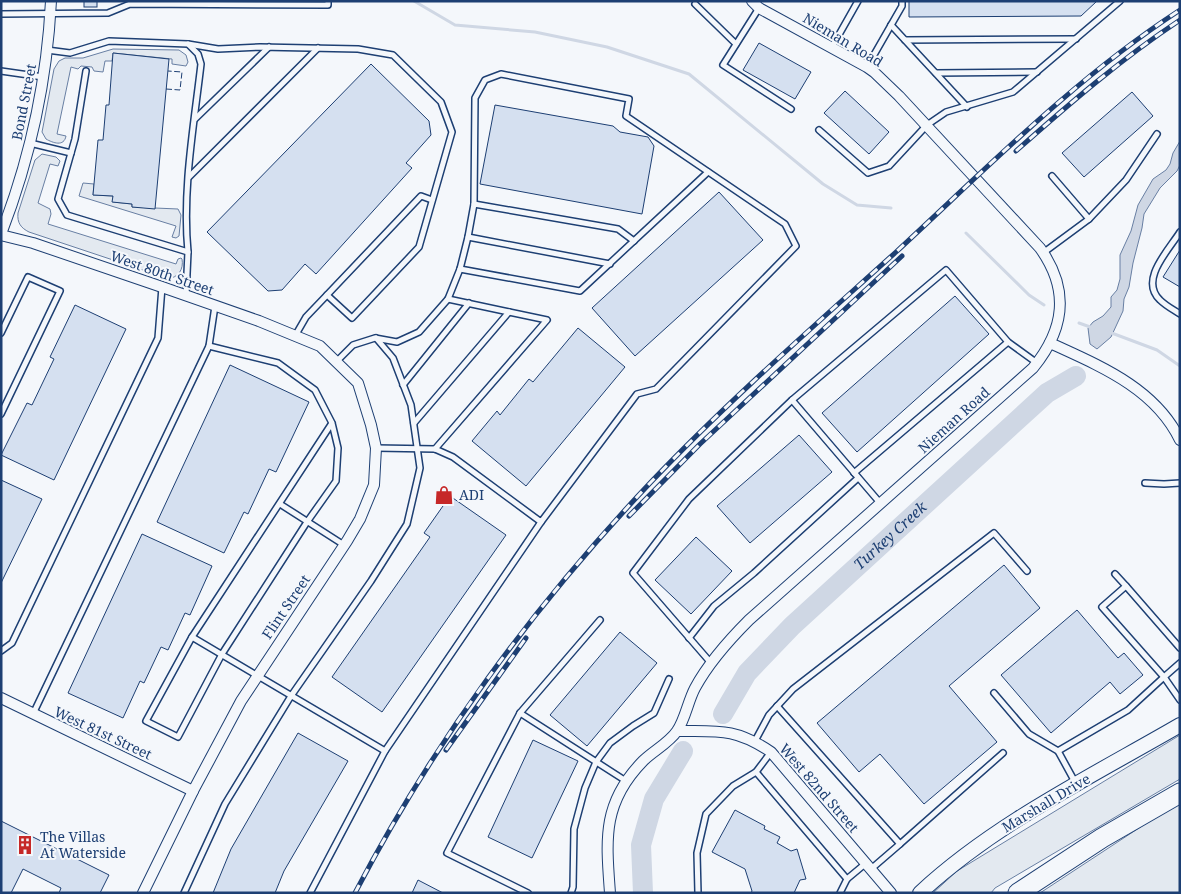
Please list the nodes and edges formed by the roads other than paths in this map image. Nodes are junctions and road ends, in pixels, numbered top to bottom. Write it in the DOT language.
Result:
graph roads {
  1 [pos="52,1"];
  2 [pos="328,1"];
  3 [pos="858,1"];
  4 [pos="902,1"];
  5 [pos="1120,1"];
  6 [pos="695,4"];
  7 [pos="756,5"];
  8 [pos="1,14"];
  9 [pos="51,14"];
  10 [pos="891,25"];
  11 [pos="1076,39"];
  12 [pos="905,40"];
  13 [pos="188,44"];
  14 [pos="736,44"];
  15 [pos="269,47"];
  16 [pos="832,47"];
  17 [pos="318,48"];
  18 [pos="48,50"];
  19 [pos="866,67"];
  20 [pos="1,71"];
  21 [pos="86,71"];
  22 [pos="1037,72"];
  23 [pos="936,73"];
  24 [pos="44,77"];
  25 [pos="966,107"];
  26 [pos="791,109"];
  27 [pos="195,119"];
  28 [pos="927,125"];
  29 [pos="820,130"];
  30 [pos="1157,134"];
  31 [pos="30,143"];
  32 [pos="71,153"];
  33 [pos="708,172"];
  34 [pos="1052,176"];
  35 [pos="189,177"];
  36 [pos="432,200"];
  37 [pos="474,204"];
  38 [pos="1089,219"];
  39 [pos="1180,232"];
  40 [pos="1,234"];
  41 [pos="468,237"];
  42 [pos="634,241"];
  43 [pos="188,252"];
  44 [pos="1043,253"];
  45 [pos="610,264"];
  46 [pos="460,269"];
  47 [pos="162,287"];
  48 [pos="327,295"];
  49 [pos="186,296"];
  50 [pos="448,299"];
  51 [pos="469,304"];
  52 [pos="215,306"];
  53 [pos="509,312"];
  54 [pos="1180,314"];
  55 [pos="1,333"];
  56 [pos="295,336"];
  57 [pos="375,338"];
  58 [pos="311,342"];
  59 [pos="1008,342"];
  60 [pos="1050,343"];
  61 [pos="209,346"];
  62 [pos="336,362"];
  63 [pos="1037,363"];
  64 [pos="403,385"];
  65 [pos="792,400"];
  66 [pos="1,414"];
  67 [pos="332,423"];
  68 [pos="414,424"];
  69 [pos="1177,425"];
  70 [pos="1180,440"];
  71 [pos="376,448"];
  72 [pos="417,449"];
  73 [pos="435,449"];
  74 [pos="854,473"];
  75 [pos="858,478"];
  76 [pos="1145,483"];
  77 [pos="1180,483"];
  78 [pos="280,504"];
  79 [pos="881,504"];
  80 [pos="307,522"];
  81 [pos="541,522"];
  82 [pos="344,546"];
  83 [pos="1027,572"];
  84 [pos="1115,574"];
  85 [pos="1126,586"];
  86 [pos="600,620"];
  87 [pos="192,637"];
  88 [pos="689,638"];
  89 [pos="1180,648"];
  90 [pos="1,650"];
  91 [pos="222,654"];
  92 [pos="1180,662"];
  93 [pos="711,663"];
  94 [pos="257,676"];
  95 [pos="1164,677"];
  96 [pos="669,679"];
  97 [pos="994,693"];
  98 [pos="291,696"];
  99 [pos="1,698"];
  100 [pos="1180,700"];
  101 [pos="777,706"];
  102 [pos="520,713"];
  103 [pos="33,715"];
  104 [pos="1180,725"];
  105 [pos="678,731"];
  106 [pos="755,741"];
  107 [pos="385,751"];
  108 [pos="1058,751"];
  109 [pos="771,752"];
  110 [pos="1003,753"];
  111 [pos="596,762"];
  112 [pos="756,772"];
  113 [pos="626,781"];
  114 [pos="1076,785"];
  115 [pos="193,791"];
  116 [pos="1180,793"];
  117 [pos="900,844"];
  118 [pos="868,866"];
  119 [pos="847,879"];
  120 [pos="143,893"];
  121 [pos="184,893"];
  122 [pos="310,893"];
  123 [pos="528,893"];
  124 [pos="571,893"];
  125 [pos="610,893"];
  126 [pos="698,893"];
  127 [pos="840,893"];
  128 [pos="891,893"];
  129 [pos="920,893"];
  130 [pos="1018,893"];
  1 -- 9 [label="street, Bond Street"];
  2 -- 9 [label="lane"];
  3 -- 16 [label="lane"];
  4 -- 10 [label="lane"];
  5 -- 11 [label="lane"];
  6 -- 14 [label="lane"];
  7 -- 14 [label="lane"];
  7 -- 16 [label="street, Nieman Road"];
  8 -- 9 [label="lane"];
  9 -- 18 [label="street, Bond Street"];
  10 -- 12 [label="lane"];
  10 -- 19 [label="lane"];
  11 -- 12 [label="lane"];
  11 -- 22 [label="lane"];
  12 -- 23 [label="lane"];
  13 -- 15 [label="lane"];
  13 -- 18 [label="lane"];
  13 -- 27 [label="lane"];
  14 -- 26 [label="lane"];
  15 -- 17 [label="lane"];
  15 -- 27 [label="lane"];
  16 -- 19 [label="street, Nieman Road"];
  17 -- 35 [label="lane"];
  17 -- 36 [label="lane"];
  18 -- 24 [label="street, Bond Street"];
  19 -- 28 [label="street, Nieman Road"];
  20 -- 24 [label="lane"];
  21 -- 32 [label="lane"];
  22 -- 23 [label="lane"];
  22 -- 25 [label="lane"];
  23 -- 25 [label="lane"];
  24 -- 31 [label="street, Bond Street"];
  25 -- 28 [label="lane"];
  27 -- 35 [label="lane"];
  28 -- 29 [label="lane"];
  28 -- 44 [label="street, Nieman Road"];
  30 -- 38 [label="lane"];
  31 -- 32 [label="lane"];
  31 -- 40 [label="street, Bond Street"];
  32 -- 43 [label="lane"];
  33 -- 37 [label="lane"];
  33 -- 42 [label="lane"];
  33 -- 81 [label="lane"];
  34 -- 38 [label="lane"];
  35 -- 43 [label="lane"];
  36 -- 48 [label="lane"];
  36 -- 48 [label="lane"];
  37 -- 41 [label="lane"];
  37 -- 42 [label="lane"];
  38 -- 44 [label="lane"];
  39 -- 54 [label="lane"];
  40 -- 47 [label="street, West 80th Street"];
  41 -- 45 [label="lane"];
  41 -- 46 [label="lane"];
  42 -- 45 [label="lane"];
  43 -- 49 [label="lane"];
  44 -- 60 [label="street, Nieman Road"];
  45 -- 46 [label="lane"];
  46 -- 50 [label="lane"];
  47 -- 49 [label="street, West 80th Street"];
  47 -- 90 [label="lane"];
  48 -- 56 [label="lane"];
  49 -- 52 [label="street, West 80th Street"];
  50 -- 51 [label="lane"];
  50 -- 57 [label="lane"];
  51 -- 53 [label="lane"];
  51 -- 64 [label="lane"];
  52 -- 56 [label="street, West 80th Street"];
  52 -- 61 [label="lane"];
  53 -- 68 [label="lane"];
  53 -- 73 [label="lane"];
  55 -- 66 [label="lane"];
  56 -- 58 [label="street, West 80th Street"];
  57 -- 62 [label="lane"];
  57 -- 64 [label="lane"];
  58 -- 62 [label="street, Flint Street"];
  59 -- 63 [label="lane"];
  59 -- 65 [label="lane"];
  59 -- 74 [label="lane"];
  60 -- 63 [label="street, Nieman Road"];
  60 -- 69 [label="street"];
  61 -- 67 [label="lane"];
  61 -- 103 [label="lane"];
  62 -- 71 [label="street, Flint Street"];
  63 -- 79 [label="street, Nieman Road"];
  64 -- 68 [label="lane"];
  65 -- 74 [label="lane"];
  65 -- 88 [label="lane"];
  67 -- 78 [label="lane"];
  67 -- 80 [label="lane"];
  68 -- 72 [label="lane"];
  69 -- 70 [label="street"];
  71 -- 72 [label="lane"];
  71 -- 82 [label="street, Flint Street"];
  72 -- 73 [label="lane"];
  72 -- 98 [label="lane"];
  73 -- 81 [label="lane"];
  74 -- 75 [label="lane"];
  75 -- 79 [label="lane"];
  75 -- 88 [label="lane"];
  76 -- 77 [label="lane"];
  78 -- 80 [label="lane"];
  78 -- 87 [label="lane"];
  79 -- 93 [label="street, Nieman Road"];
  80 -- 82 [label="lane"];
  80 -- 91 [label="lane"];
  81 -- 107 [label="lane"];
  82 -- 94 [label="street, Flint Street"];
  83 -- 101 [label="lane"];
  84 -- 85 [label="lane"];
  85 -- 89 [label="lane"];
  85 -- 95 [label="lane"];
  86 -- 102 [label="lane"];
  87 -- 91 [label="lane"];
  87 -- 91 [label="lane"];
  88 -- 93 [label="lane"];
  91 -- 94 [label="lane"];
  92 -- 95 [label="lane"];
  93 -- 105 [label="street, Nieman Road"];
  94 -- 98 [label="lane"];
  94 -- 115 [label="street, Flint Street"];
  95 -- 100 [label="lane"];
  95 -- 108 [label="lane"];
  96 -- 111 [label="lane"];
  97 -- 108 [label="lane"];
  98 -- 107 [label="lane"];
  98 -- 121 [label="lane"];
  99 -- 103 [label="street, West 81st Street"];
  101 -- 106 [label="lane"];
  101 -- 117 [label="lane"];
  102 -- 111 [label="lane"];
  102 -- 123 [label="lane"];
  103 -- 115 [label="street, West 81st Street"];
  104 -- 114 [label="street, Marshall Drive"];
  105 -- 106 [label="street, West 82nd Street"];
  105 -- 113 [label="street, Nieman Road"];
  106 -- 109 [label="street, West 82nd Street"];
  107 -- 122 [label="lane"];
  108 -- 114 [label="lane"];
  109 -- 112 [label="lane"];
  109 -- 118 [label="street, West 82nd Street"];
  110 -- 117 [label="lane"];
  111 -- 113 [label="lane"];
  111 -- 124 [label="lane"];
  112 -- 119 [label="lane"];
  112 -- 126 [label="lane"];
  113 -- 125 [label="street, Nieman Road"];
  114 -- 129 [label="street, Marshall Drive"];
  115 -- 120 [label="street, Flint Street"];
  116 -- 130 [label="highway"];
  117 -- 118 [label="lane"];
  118 -- 119 [label="lane"];
  118 -- 128 [label="street, West 82nd Street"];
  119 -- 127 [label="lane"];
}
